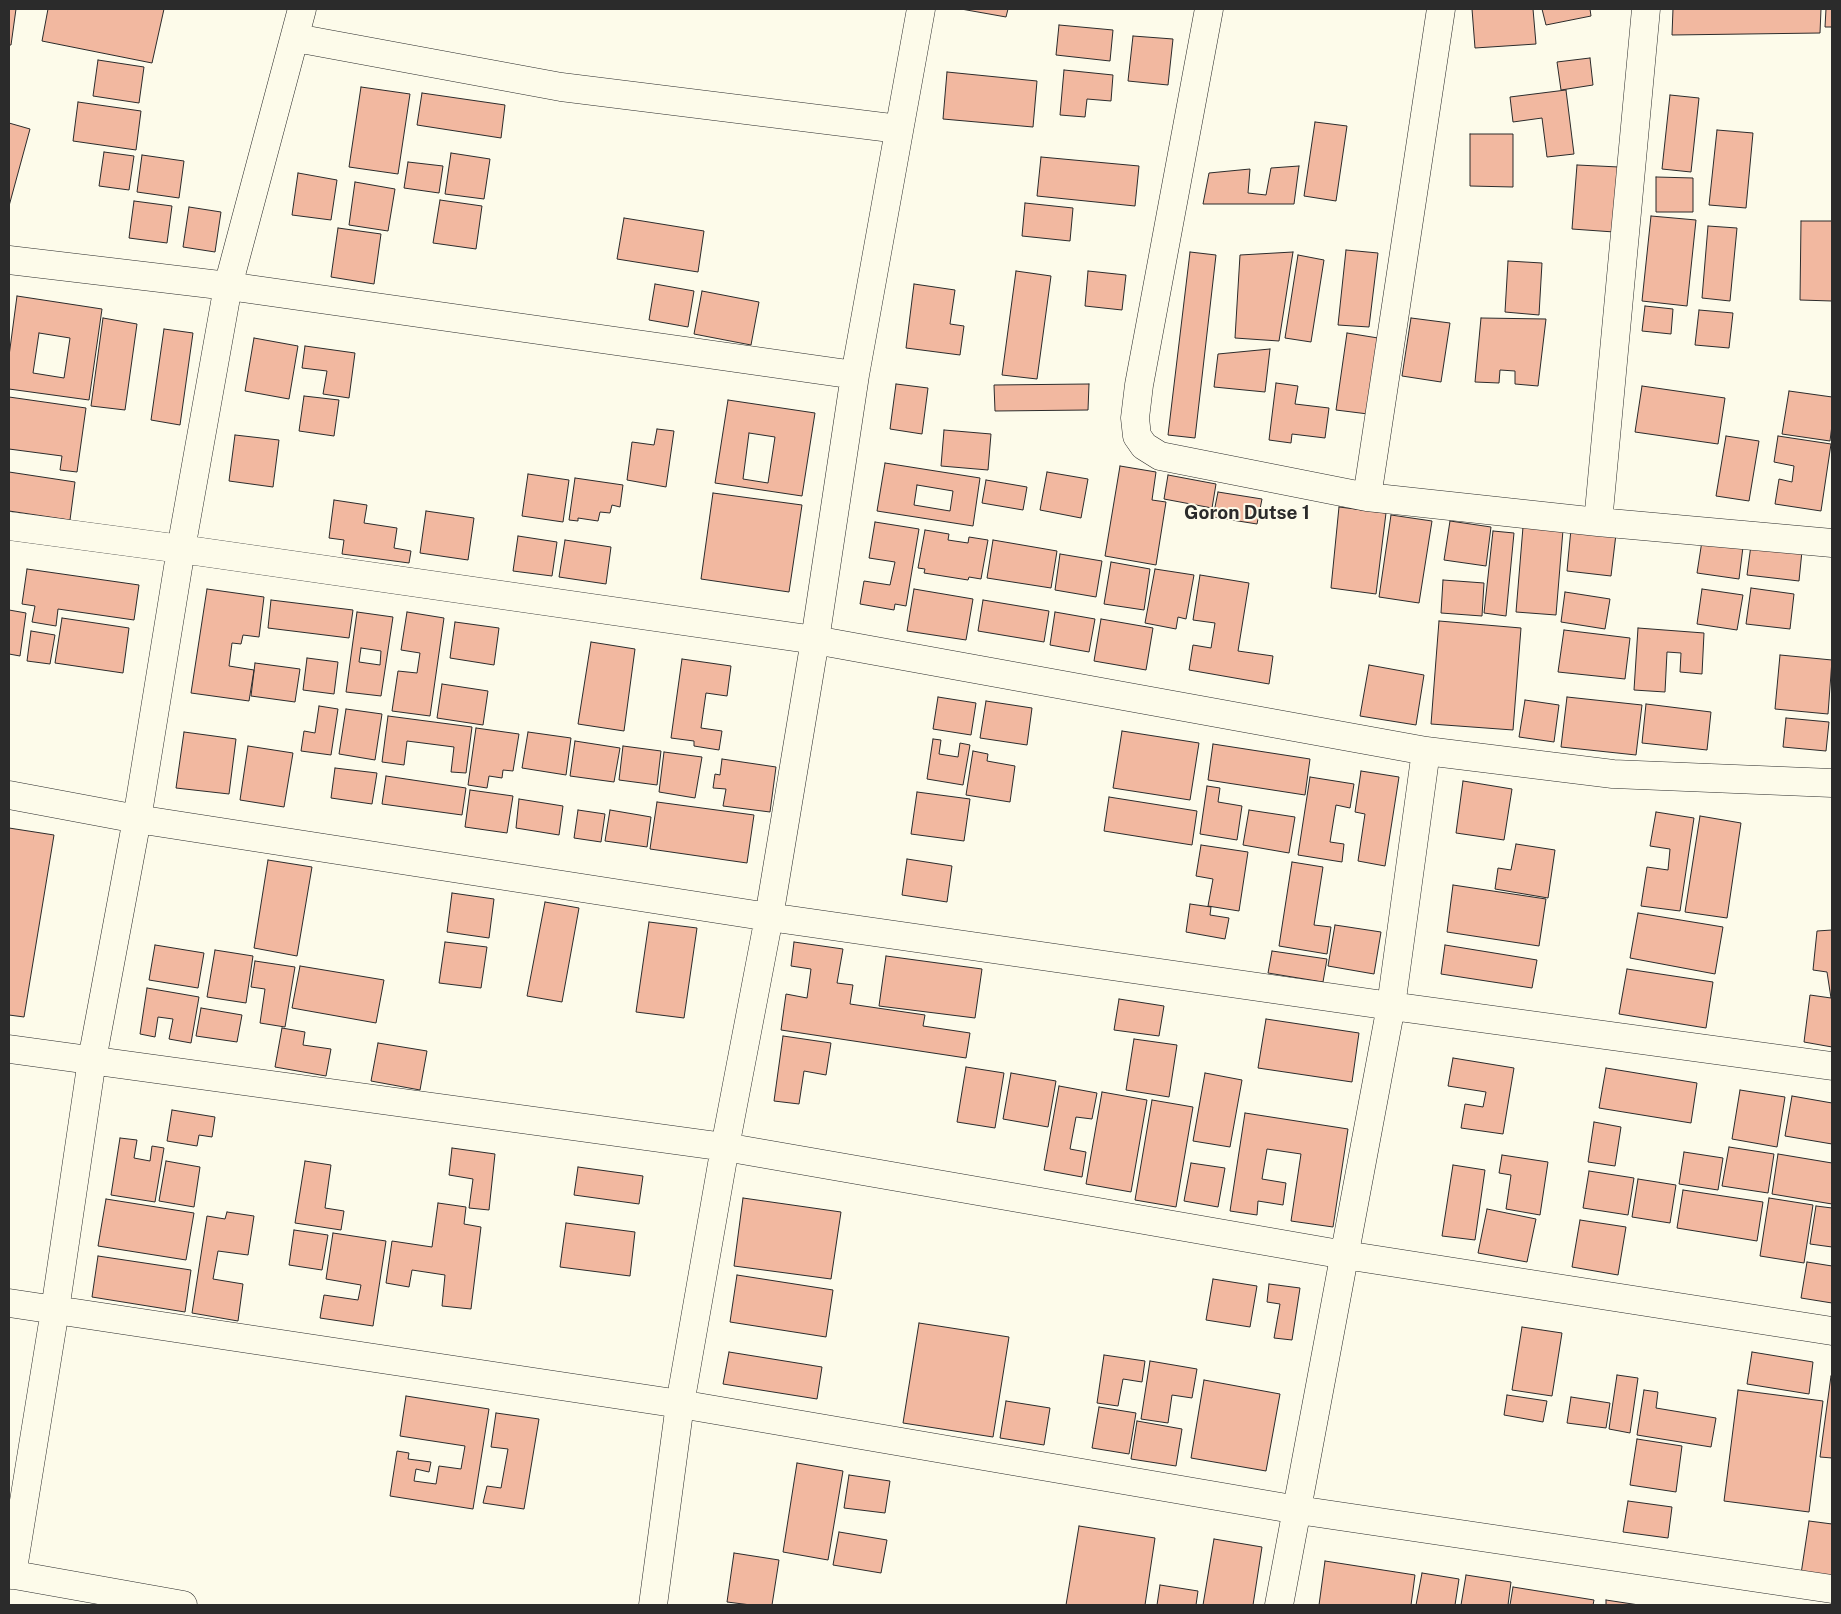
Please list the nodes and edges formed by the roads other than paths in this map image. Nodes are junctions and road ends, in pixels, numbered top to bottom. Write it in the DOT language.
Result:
graph roads {
  1 [pos="302,9"];
  2 [pos="921,9"];
  3 [pos="1209,9"];
  4 [pos="1441,9"];
  5 [pos="1646,9"];
  6 [pos="296,38"];
  7 [pos="899,129"];
  8 [pos="9,260"];
  9 [pos="228,286"];
  10 [pos="855,376"];
  11 [pos="1367,497"];
  12 [pos="1598,522"];
  13 [pos="9,526"];
  14 [pos="1832,543"];
  15 [pos="181,549"];
  16 [pos="815,640"];
  17 [pos="1426,751"];
  18 [pos="1832,783"];
  19 [pos="9,795"];
  20 [pos="137,819"];
  21 [pos="769,917"];
  22 [pos="1391,1006"];
  23 [pos="9,1049"];
  24 [pos="92,1060"];
  25 [pos="1832,1066"];
  26 [pos="725,1147"];
  27 [pos="1345,1255"];
  28 [pos="9,1303"];
  29 [pos="55,1310"];
  30 [pos="1832,1331"];
  31 [pos="680,1404"];
  32 [pos="1298,1510"];
  33 [pos="10,1574"];
  34 [pos="1832,1589"];
  35 [pos="183,1605"];
  36 [pos="653,1605"];
  37 [pos="1279,1605"];
  1 -- 6 [label="street"];
  2 -- 7 [label="street"];
  3 -- 11 [label="street"];
  4 -- 11 [label="street"];
  5 -- 12 [label="street"];
  6 -- 7 [label="street"];
  6 -- 9 [label="street"];
  7 -- 10 [label="street"];
  8 -- 9 [label="street"];
  9 -- 10 [label="street"];
  9 -- 15 [label="street"];
  10 -- 16 [label="street"];
  11 -- 12 [label="street"];
  12 -- 14 [label="street"];
  13 -- 15 [label="street"];
  15 -- 16 [label="street"];
  15 -- 20 [label="street"];
  16 -- 17 [label="street"];
  16 -- 21 [label="street"];
  17 -- 18 [label="street"];
  17 -- 22 [label="street"];
  19 -- 20 [label="street"];
  20 -- 21 [label="street"];
  20 -- 24 [label="street"];
  21 -- 22 [label="street"];
  21 -- 26 [label="street"];
  22 -- 25 [label="street"];
  22 -- 27 [label="street"];
  23 -- 24 [label="street"];
  24 -- 26 [label="street"];
  24 -- 29 [label="street"];
  26 -- 27 [label="street"];
  26 -- 31 [label="street"];
  27 -- 30 [label="street"];
  27 -- 32 [label="street"];
  28 -- 29 [label="street"];
  29 -- 31 [label="street"];
  29 -- 33 [label="street"];
  31 -- 32 [label="street"];
  31 -- 36 [label="street"];
  32 -- 34 [label="street"];
  32 -- 37 [label="street"];
  33 -- 35 [label="street"];
}
